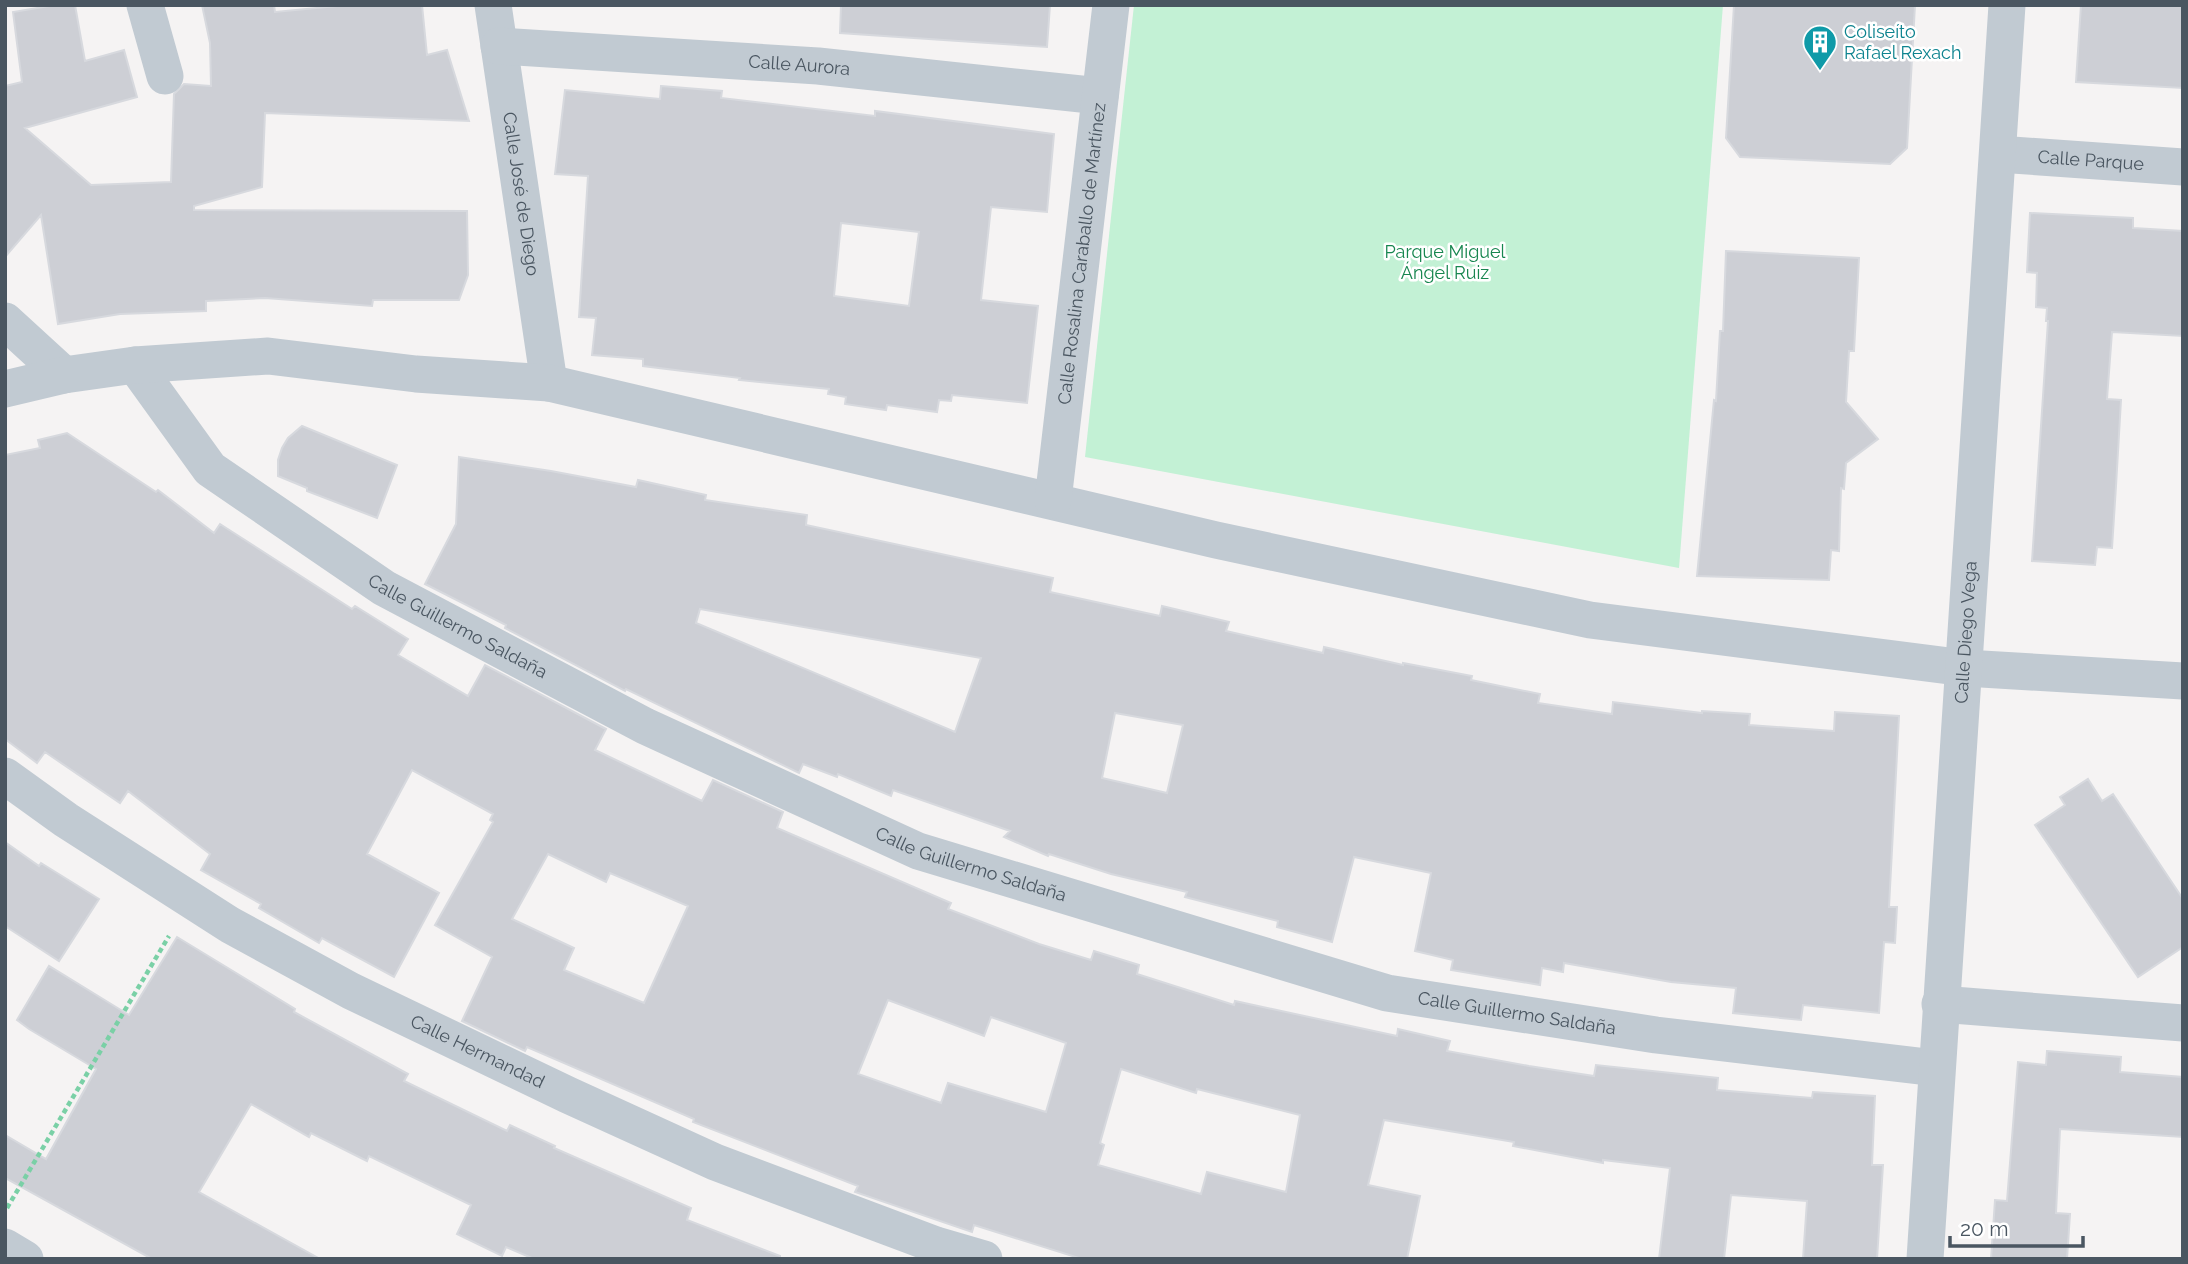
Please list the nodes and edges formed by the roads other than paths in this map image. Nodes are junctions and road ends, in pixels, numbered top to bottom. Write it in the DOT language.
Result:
graph roads {
  1 [pos="145,5"];
  2 [pos="493,5"];
  3 [pos="1111,5"];
  4 [pos="2007,5"];
  5 [pos="499,46"];
  6 [pos="165,76"];
  7 [pos="1100,96"];
  8 [pos="1998,154"];
  9 [pos="2183,167"];
  10 [pos="5,321"];
  11 [pos="135,365"];
  12 [pos="64,375"];
  13 [pos="549,383"];
  14 [pos="5,389"];
  15 [pos="1053,500"];
  16 [pos="1965,668"];
  17 [pos="2183,681"];
  18 [pos="5,776"];
  19 [pos="1940,1004"];
  20 [pos="2183,1023"];
  21 [pos="1936,1068"];
  22 [pos="5,1247"];
  23 [pos="25,1259"];
  24 [pos="984,1259"];
  25 [pos="1924,1259"];
  1 -- 6 [label="street"];
  2 -- 5 [label="street, Calle José de Diego"];
  3 -- 7 [label="street, Calle Rosalina Caraballo de Martínez"];
  4 -- 8 [label="street, Calle Diego Vega"];
  5 -- 7 [label="street, Calle Aurora"];
  5 -- 13 [label="street, Calle José de Diego"];
  7 -- 15 [label="street, Calle Rosalina Caraballo de Martínez"];
  8 -- 9 [label="street, Calle Parque"];
  8 -- 16 [label="street, Calle Diego Vega"];
  10 -- 12 [label="street"];
  11 -- 12 [label="street"];
  11 -- 13 [label="street"];
  11 -- 21 [label="street, Calle Guillermo Saldaña"];
  12 -- 14 [label="street"];
  13 -- 15 [label="street"];
  15 -- 16 [label="street"];
  16 -- 17 [label="street"];
  16 -- 19 [label="street, Calle Diego Vega"];
  18 -- 24 [label="street, Calle Hermandad"];
  19 -- 20 [label="street"];
  19 -- 21 [label="street, Calle Diego Vega"];
  21 -- 25 [label="street, Calle Diego Vega"];
  22 -- 23 [label="street"];
}
